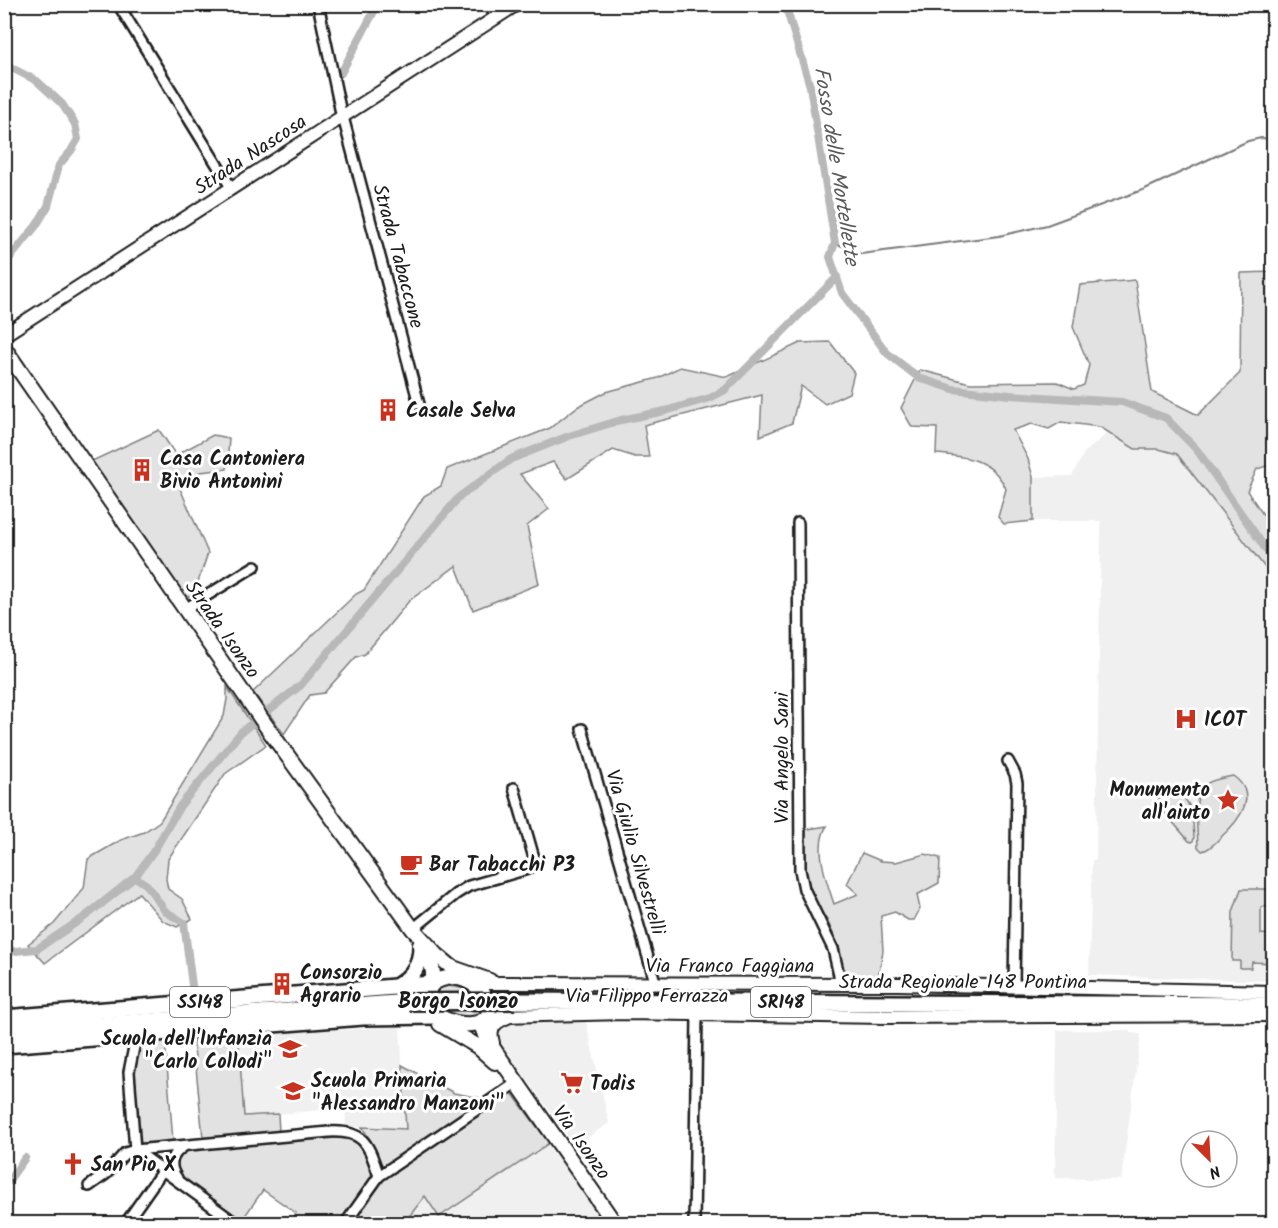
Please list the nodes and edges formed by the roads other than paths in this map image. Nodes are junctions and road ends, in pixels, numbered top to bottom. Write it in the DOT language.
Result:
graph roads {
  1 [pos="118,4"];
  2 [pos="318,4"];
  3 [pos="488,4"];
  4 [pos="517,4"];
  5 [pos="498,17"];
  6 [pos="343,118"];
  7 [pos="232,189"];
  8 [pos="4,335"];
  9 [pos="4,348"];
  10 [pos="419,404"];
  11 [pos="798,523"];
  12 [pos="255,566"];
  13 [pos="185,609"];
  14 [pos="582,729"];
  15 [pos="1008,761"];
  16 [pos="514,788"];
  17 [pos="413,929"];
  18 [pos="420,946"];
  19 [pos="449,966"];
  20 [pos="471,982"];
  21 [pos="432,984"];
  22 [pos="506,984"];
  23 [pos="841,984"];
  24 [pos="656,985"];
  25 [pos="396,987"];
  26 [pos="1014,987"];
  27 [pos="1274,992"];
  28 [pos="1274,1005"];
  29 [pos="513,1008"];
  30 [pos="697,1014"];
  31 [pos="1274,1015"];
  32 [pos="422,1016"];
  33 [pos="438,1016"];
  34 [pos="4,1018"];
  35 [pos="486,1018"];
  36 [pos="462,1024"];
  37 [pos="4,1032"];
  38 [pos="136,1040"];
  39 [pos="4,1045"];
  40 [pos="489,1050"];
  41 [pos="516,1083"];
  42 [pos="185,1146"];
  43 [pos="135,1150"];
  44 [pos="163,1170"];
  45 [pos="379,1176"];
  46 [pos="89,1186"];
  47 [pos="187,1187"];
  48 [pos="612,1219"];
  49 [pos="125,1224"];
  50 [pos="237,1224"];
  51 [pos="345,1224"];
  52 [pos="595,1224"];
  53 [pos="694,1224"];
  1 -- 7 [label="street"];
  2 -- 6 [label="street, Strada Tabaccone"];
  3 -- 5 [label="street"];
  4 -- 5 [label="street, Strada Nascosa"];
  5 -- 6 [label="street, Strada Nascosa"];
  6 -- 7 [label="street, Strada Nascosa"];
  6 -- 10 [label="street, Strada Tabaccone"];
  7 -- 8 [label="street, Strada Nascosa"];
  9 -- 13 [label="main road, Strada Isonzo"];
  11 -- 23 [label="street, Via Angelo Sani"];
  12 -- 13 [label="street"];
  13 -- 17 [label="main road, Strada Isonzo"];
  14 -- 24 [label="street, Via Giulio Silvestrelli"];
  15 -- 26 [label="street"];
  16 -- 17 [label="street"];
  17 -- 18 [label="main road"];
  17 -- 19 [label="main road"];
  18 -- 21 [label="main road"];
  18 -- 25 [label="main road"];
  19 -- 20 [label="main road"];
  19 -- 22 [label="street"];
  20 -- 21 [label="main road"];
  20 -- 22 [label="street, Via Franco Faggiana"];
  20 -- 35 [label="main road"];
  21 -- 25 [label="main road, SS148"];
  21 -- 33 [label="main road"];
  22 -- 24 [label="street, Via Franco Faggiana"];
  23 -- 24 [label="street, Via Franco Faggiana"];
  23 -- 26 [label="street, Via Franco Faggiana"];
  25 -- 34 [label="main road, SS148"];
  26 -- 27 [label="street, Via Franco Faggiana"];
  28 -- 29 [label="main road, Strada Regionale 148 Pontina / SR148"];
  29 -- 30 [label="street, Via Filippo Ferrazza"];
  29 -- 35 [label="street, Via Filippo Ferrazza"];
  29 -- 37 [label="main road, Strada Regionale 148 Pontina / SR148, bridge"];
  29 -- 40 [label="main road"];
  30 -- 31 [label="street, Via Filippo Ferrazza"];
  30 -- 53 [label="street"];
  32 -- 33 [label="main road"];
  32 -- 38 [label="main road"];
  32 -- 40 [label="main road"];
  33 -- 36 [label="main road"];
  35 -- 36 [label="main road"];
  35 -- 40 [label="main road"];
  36 -- 40 [label="main road"];
  38 -- 39 [label="main road"];
  38 -- 43 [label="street"];
  40 -- 41 [label="main road, Via Isonzo"];
  41 -- 45 [label="street"];
  41 -- 48 [label="main road, Via Isonzo"];
  42 -- 43 [label="street"];
  42 -- 45 [label="street"];
  42 -- 47 [label="street"];
  43 -- 44 [label="street"];
  43 -- 46 [label="street"];
  44 -- 47 [label="street"];
  44 -- 49 [label="street"];
  45 -- 51 [label="street"];
  47 -- 50 [label="street"];
  48 -- 52 [label="street"];
}
